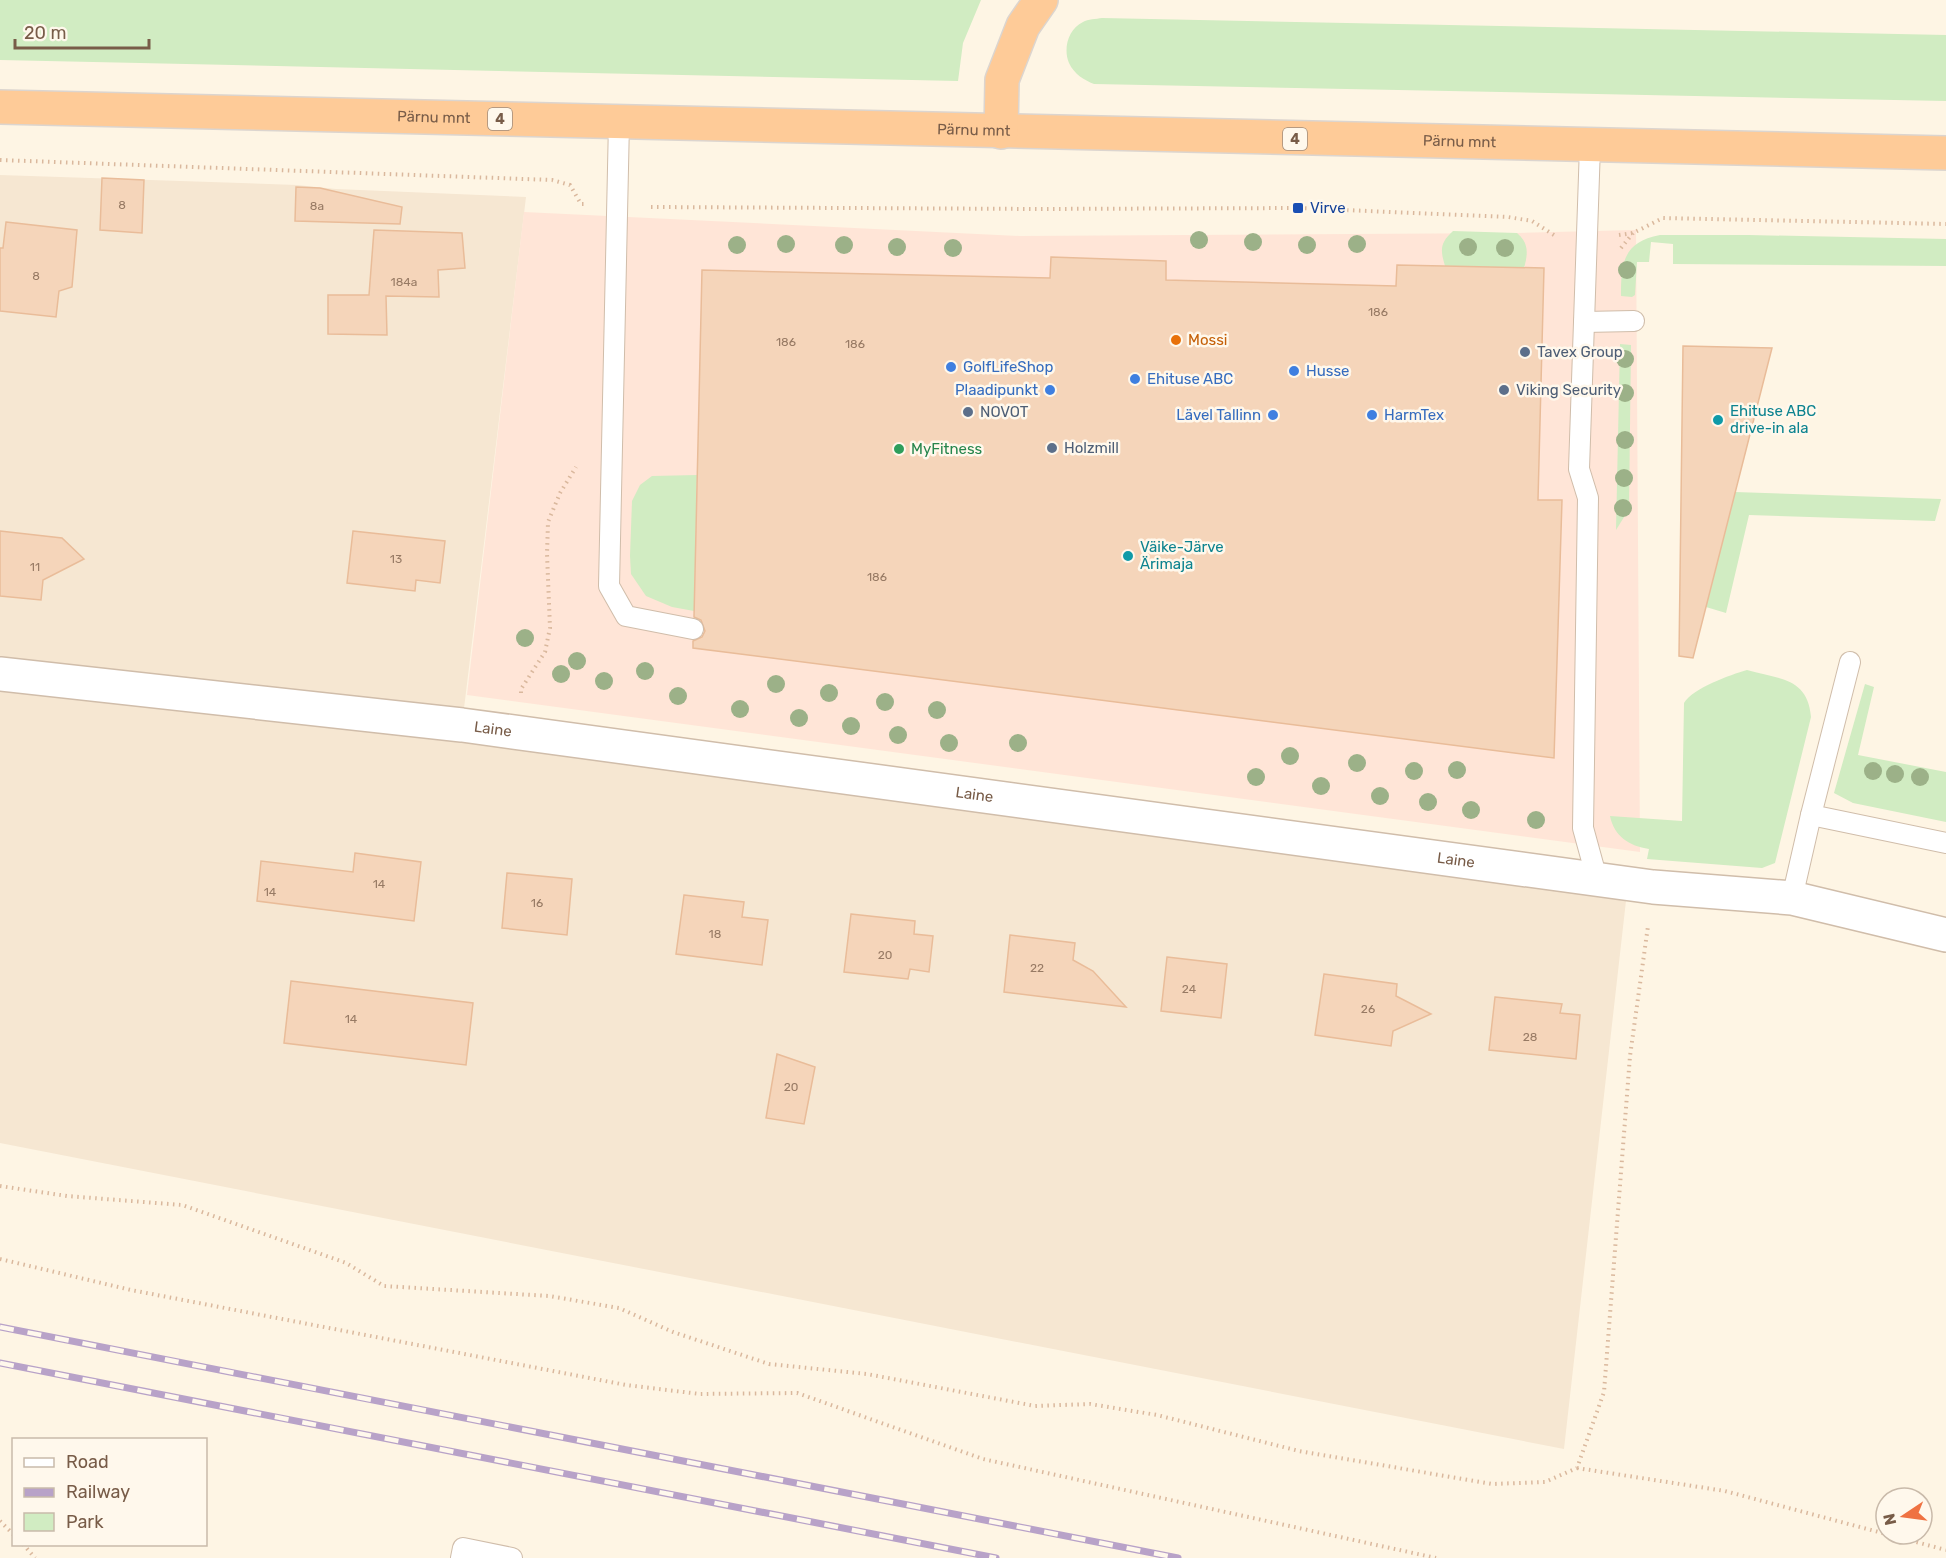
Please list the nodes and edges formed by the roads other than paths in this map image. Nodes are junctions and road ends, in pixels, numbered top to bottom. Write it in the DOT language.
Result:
graph roads {
  1 [pos="1041,0"];
  2 [pos="0,108"];
  3 [pos="619,122"];
  4 [pos="1001,132"];
  5 [pos="1590,146"];
  6 [pos="1946,153"];
  7 [pos="1634,321"];
  8 [pos="1584,322"];
  9 [pos="693,629"];
  10 [pos="1850,662"];
  11 [pos="0,674"];
  12 [pos="1810,815"];
  13 [pos="1946,843"];
  14 [pos="1597,879"];
  15 [pos="1792,898"];
  16 [pos="1946,935"];
  17 [pos="461,1558"];
  18 [pos="512,1558"];
  1 -- 4 [label="highway"];
  2 -- 3 [label="highway, Pärnu mnt / 4"];
  3 -- 4 [label="highway, Pärnu mnt / 4"];
  3 -- 9 [label="lane"];
  4 -- 5 [label="highway, Pärnu mnt / 4"];
  5 -- 6 [label="highway, Pärnu mnt / 4"];
  5 -- 8 [label="lane"];
  7 -- 8 [label="lane"];
  8 -- 14 [label="lane"];
  10 -- 12 [label="lane"];
  11 -- 14 [label="street, Laine"];
  12 -- 13 [label="lane"];
  12 -- 15 [label="lane"];
  14 -- 15 [label="street, Laine"];
  15 -- 16 [label="street, Laine"];
  17 -- 18 [label="lane"];
}
